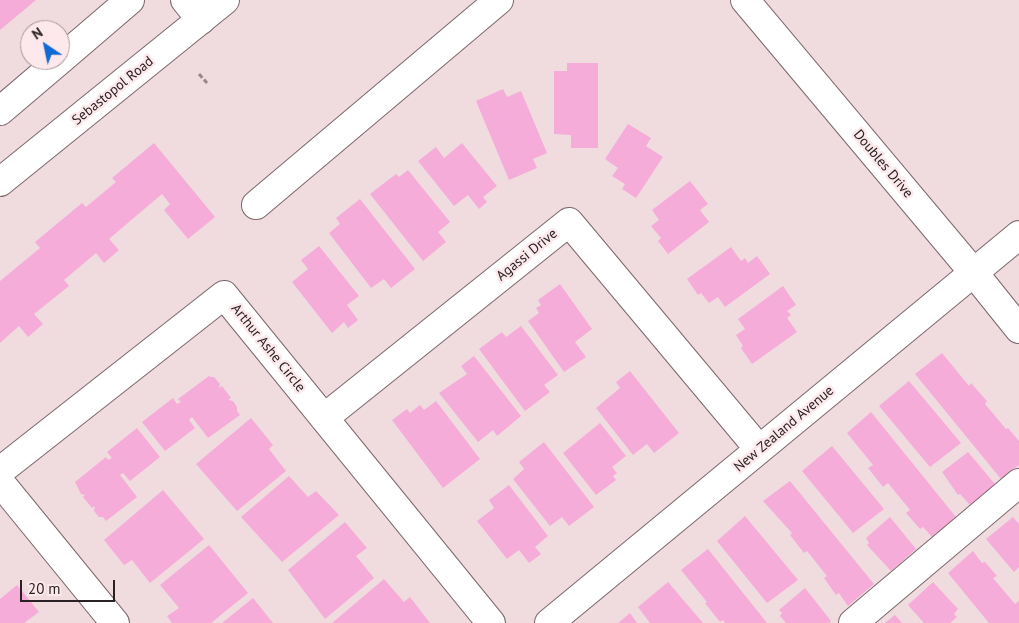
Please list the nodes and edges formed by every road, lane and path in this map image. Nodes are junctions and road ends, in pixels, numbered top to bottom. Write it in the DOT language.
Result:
graph roads {
  1 [pos="130,0"];
  2 [pos="225,0"];
  3 [pos="498,0"];
  4 [pos="745,0"];
  5 [pos="193,10"];
  6 [pos="70,51"];
  7 [pos="48,70"];
  8 [pos="199,74"];
  9 [pos="207,83"];
  10 [pos="0,111"];
  11 [pos="0,182"];
  12 [pos="256,205"];
  13 [pos="1019,235"];
  14 [pos="974,272"];
  15 [pos="1019,329"];
  16 [pos="324,418"];
  17 [pos="759,449"];
  18 [pos="0,470"];
  19 [pos="0,482"];
  20 [pos="1019,484"];
  21 [pos="115,623"];
  22 [pos="491,623"];
  23 [pos="549,623"];
  24 [pos="853,623"];
  1 -- 6 [label="street"];
  2 -- 5 [label="street, Sebastopol Road"];
  3 -- 12 [label="street"];
  4 -- 14 [label="street, Doubles Drive"];
  5 -- 11 [label="street, Sebastopol Road"];
  7 -- 10 [label="street"];
  8 -- 9 [label="path"];
  13 -- 14 [label="street, New Zealand Avenue"];
  14 -- 15 [label="street, Doubles Drive"];
  14 -- 17 [label="street, New Zealand Avenue"];
  16 -- 17 [label="street, Agassi Drive"];
  16 -- 18 [label="street, Arthur Ashe Circle"];
  16 -- 22 [label="street, Arthur Ashe Circle"];
  17 -- 23 [label="street, New Zealand Avenue"];
  19 -- 21 [label="street"];
  20 -- 24 [label="street"];
}
